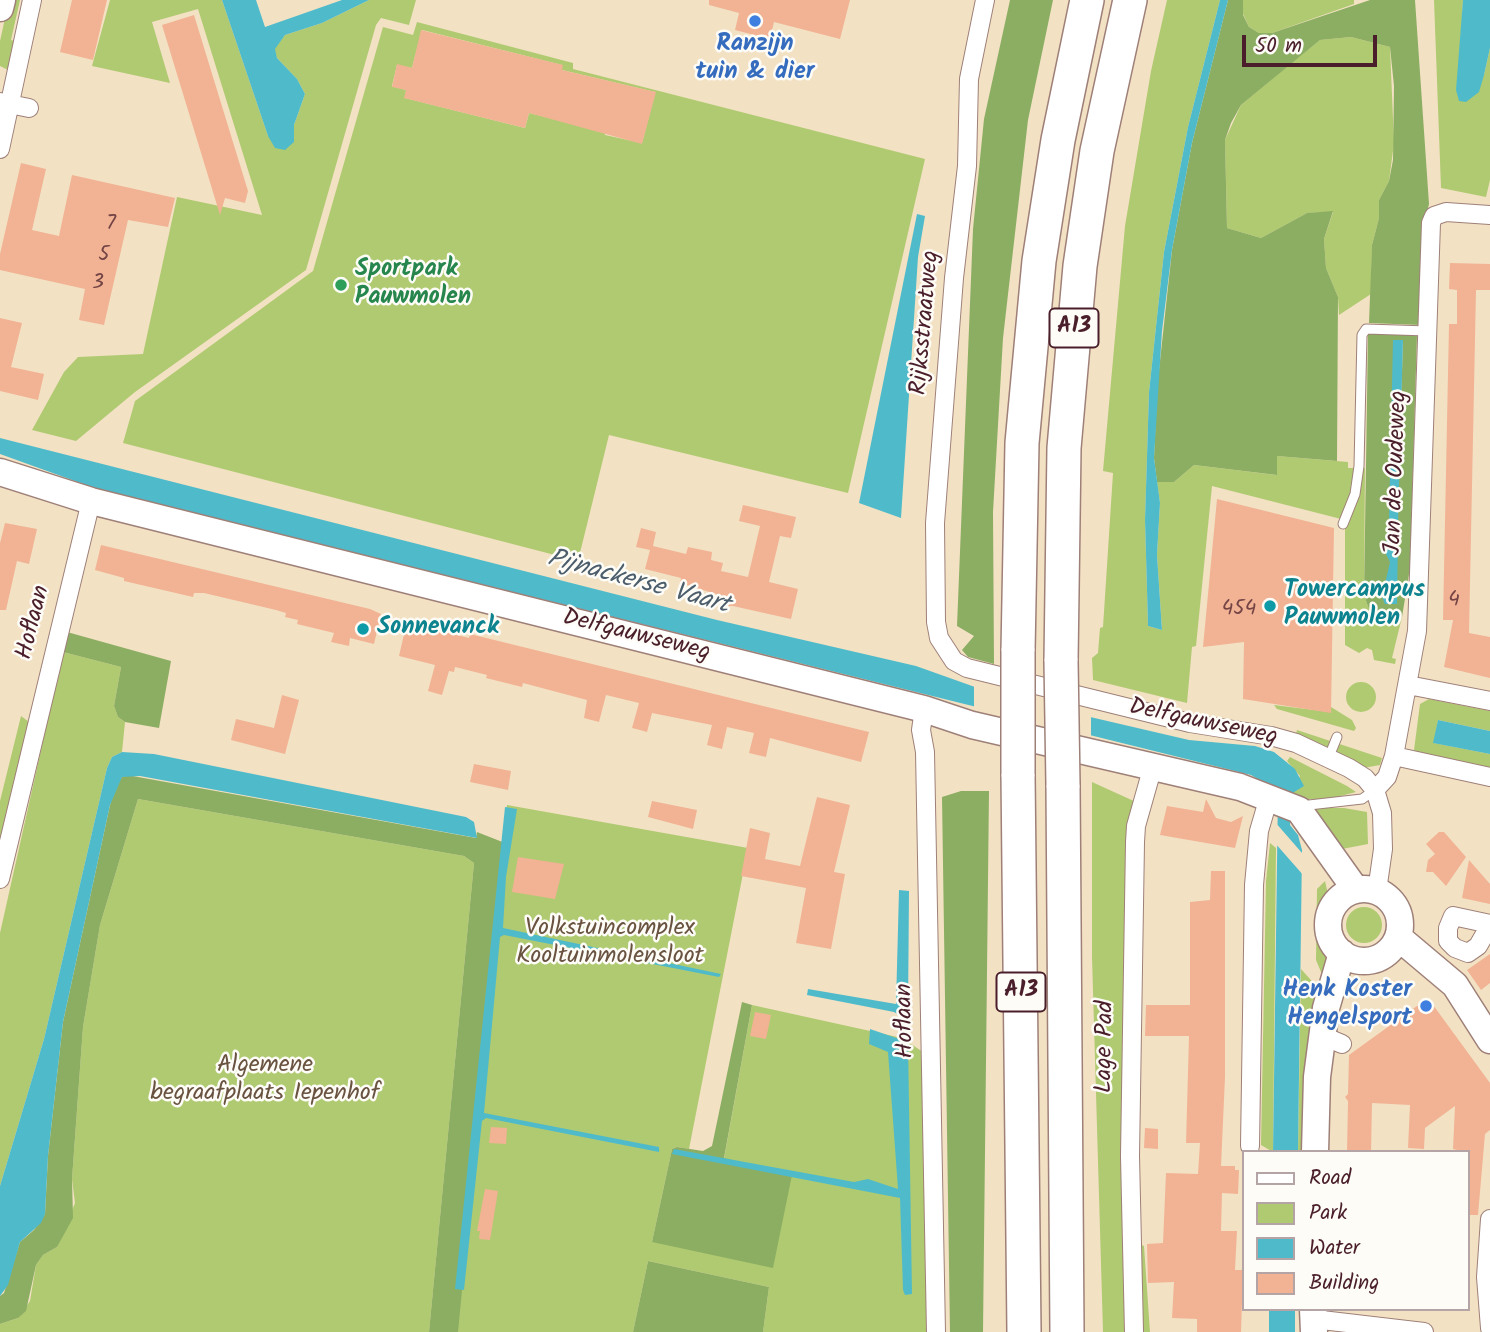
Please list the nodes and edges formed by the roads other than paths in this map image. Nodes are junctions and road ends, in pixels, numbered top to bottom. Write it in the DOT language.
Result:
graph roads {
  1 [pos="2,0"];
  2 [pos="32,0"];
  3 [pos="985,0"];
  4 [pos="1087,0"];
  5 [pos="1130,0"];
  6 [pos="0,8"];
  7 [pos="5,102"];
  8 [pos="29,108"];
  9 [pos="0,149"];
  10 [pos="1490,215"];
  11 [pos="1428,331"];
  12 [pos="2,470"];
  13 [pos="91,501"];
  14 [pos="1343,524"];
  15 [pos="945,650"];
  16 [pos="1408,685"];
  17 [pos="1490,701"];
  18 [pos="924,709"];
  19 [pos="1337,737"];
  20 [pos="1394,756"];
  21 [pos="1328,759"];
  22 [pos="1153,766"];
  23 [pos="1490,777"];
  24 [pos="1375,790"];
  25 [pos="1284,803"];
  26 [pos="0,879"];
  27 [pos="1358,893"];
  28 [pos="1393,944"];
  29 [pos="1353,957"];
  30 [pos="1483,1031"];
  31 [pos="1250,1146"];
  32 [pos="1315,1150"];
  33 [pos="1065,1194"];
  34 [pos="1023,1211"];
  35 [pos="1490,1219"];
  36 [pos="1313,1320"];
  37 [pos="1490,1328"];
  38 [pos="936,1332"];
  39 [pos="1003,1332"];
  40 [pos="1024,1332"];
  41 [pos="1067,1332"];
  42 [pos="1090,1332"];
  43 [pos="1134,1332"];
  44 [pos="1424,1332"];
  1 -- 6 [label="street"];
  2 -- 7 [label="street"];
  3 -- 15 [label="street, Rijksstraatweg"];
  4 -- 34 [label="highway, A13, bridge"];
  5 -- 33 [label="highway, A13, bridge"];
  7 -- 8 [label="street"];
  7 -- 9 [label="street"];
  10 -- 11 [label="street, Jan de Oudeweg"];
  11 -- 14 [label="lane"];
  11 -- 16 [label="street, Jan de Oudeweg"];
  12 -- 13 [label="street, Delfgauwseweg"];
  13 -- 18 [label="street, Delfgauwseweg"];
  13 -- 26 [label="street, Hoflaan"];
  15 -- 21 [label="street, Delfgauwseweg"];
  16 -- 17 [label="street"];
  16 -- 20 [label="street, Jan de Oudeweg"];
  18 -- 22 [label="street, Delfgauwseweg"];
  18 -- 38 [label="street, Hoflaan"];
  19 -- 21 [label="lane"];
  20 -- 23 [label="street"];
  20 -- 24 [label="street, Jan de Oudeweg"];
  21 -- 24 [label="street, Delfgauwseweg"];
  22 -- 25 [label="street, Delfgauwseweg"];
  22 -- 43 [label="street, Lage Pad"];
  24 -- 25 [label="lane"];
  24 -- 27 [label="street"];
  25 -- 27 [label="street"];
  25 -- 31 [label="street"];
  27 -- 28 [label="street"];
  27 -- 29 [label="street"];
  28 -- 29 [label="street"];
  28 -- 30 [label="street"];
  29 -- 32 [label="street"];
  33 -- 41 [label="highway, A13"];
  33 -- 42 [label="highway, A13"];
  34 -- 39 [label="highway, A13"];
  34 -- 40 [label="highway, A13"];
  35 -- 37 [label="street"];
  36 -- 44 [label="street"];
}
